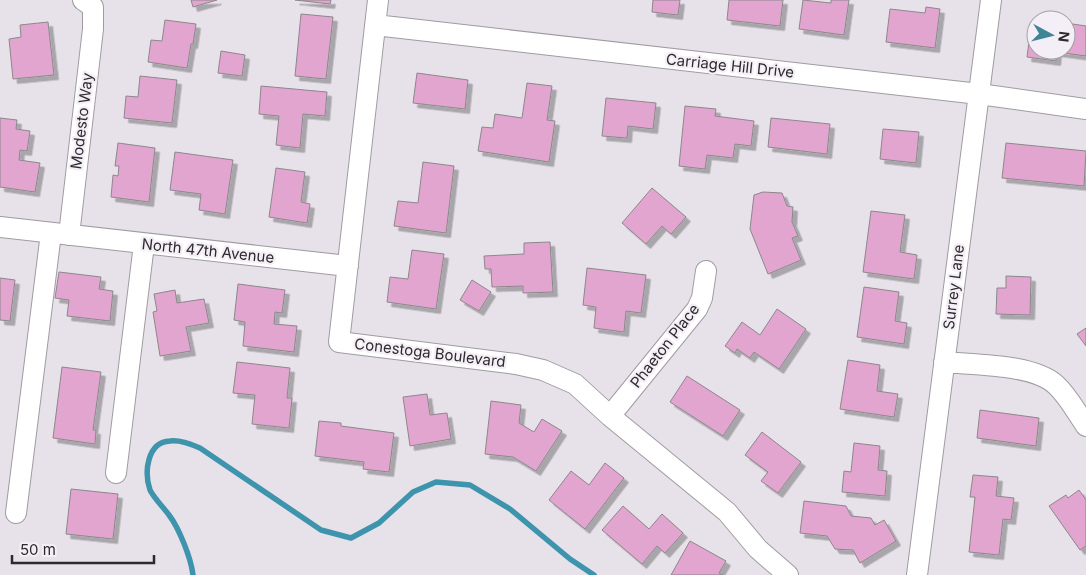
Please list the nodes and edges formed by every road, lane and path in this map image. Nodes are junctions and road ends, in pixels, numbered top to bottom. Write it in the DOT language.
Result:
graph roads {
  1 [pos="378,0"];
  2 [pos="991,0"];
  3 [pos="88,3"];
  4 [pos="374,25"];
  5 [pos="979,94"];
  6 [pos="1086,109"];
  7 [pos="0,227"];
  8 [pos="60,234"];
  9 [pos="144,244"];
  10 [pos="348,266"];
  11 [pos="706,271"];
  12 [pos="944,362"];
  13 [pos="610,416"];
  14 [pos="1086,426"];
  15 [pos="116,473"];
  16 [pos="16,513"];
  17 [pos="788,575"];
  18 [pos="917,575"];
  1 -- 4 [label="street, Conestoga Boulevard"];
  2 -- 5 [label="street, Surrey Lane"];
  3 -- 8 [label="street, Modesto Way"];
  4 -- 5 [label="street, Carriage Hill Drive"];
  4 -- 10 [label="street, Conestoga Boulevard"];
  5 -- 6 [label="street, Carriage Hill Drive"];
  5 -- 12 [label="street, Surrey Lane"];
  7 -- 8 [label="street, North 47th Avenue"];
  8 -- 9 [label="street, North 47th Avenue"];
  8 -- 16 [label="street, Modesto Way"];
  9 -- 10 [label="street, North 47th Avenue"];
  9 -- 15 [label="street"];
  10 -- 13 [label="street, Conestoga Boulevard"];
  11 -- 13 [label="street, Phaeton Place"];
  12 -- 14 [label="street"];
  12 -- 18 [label="street, Surrey Lane"];
  13 -- 17 [label="street, Conestoga Boulevard"];
}
